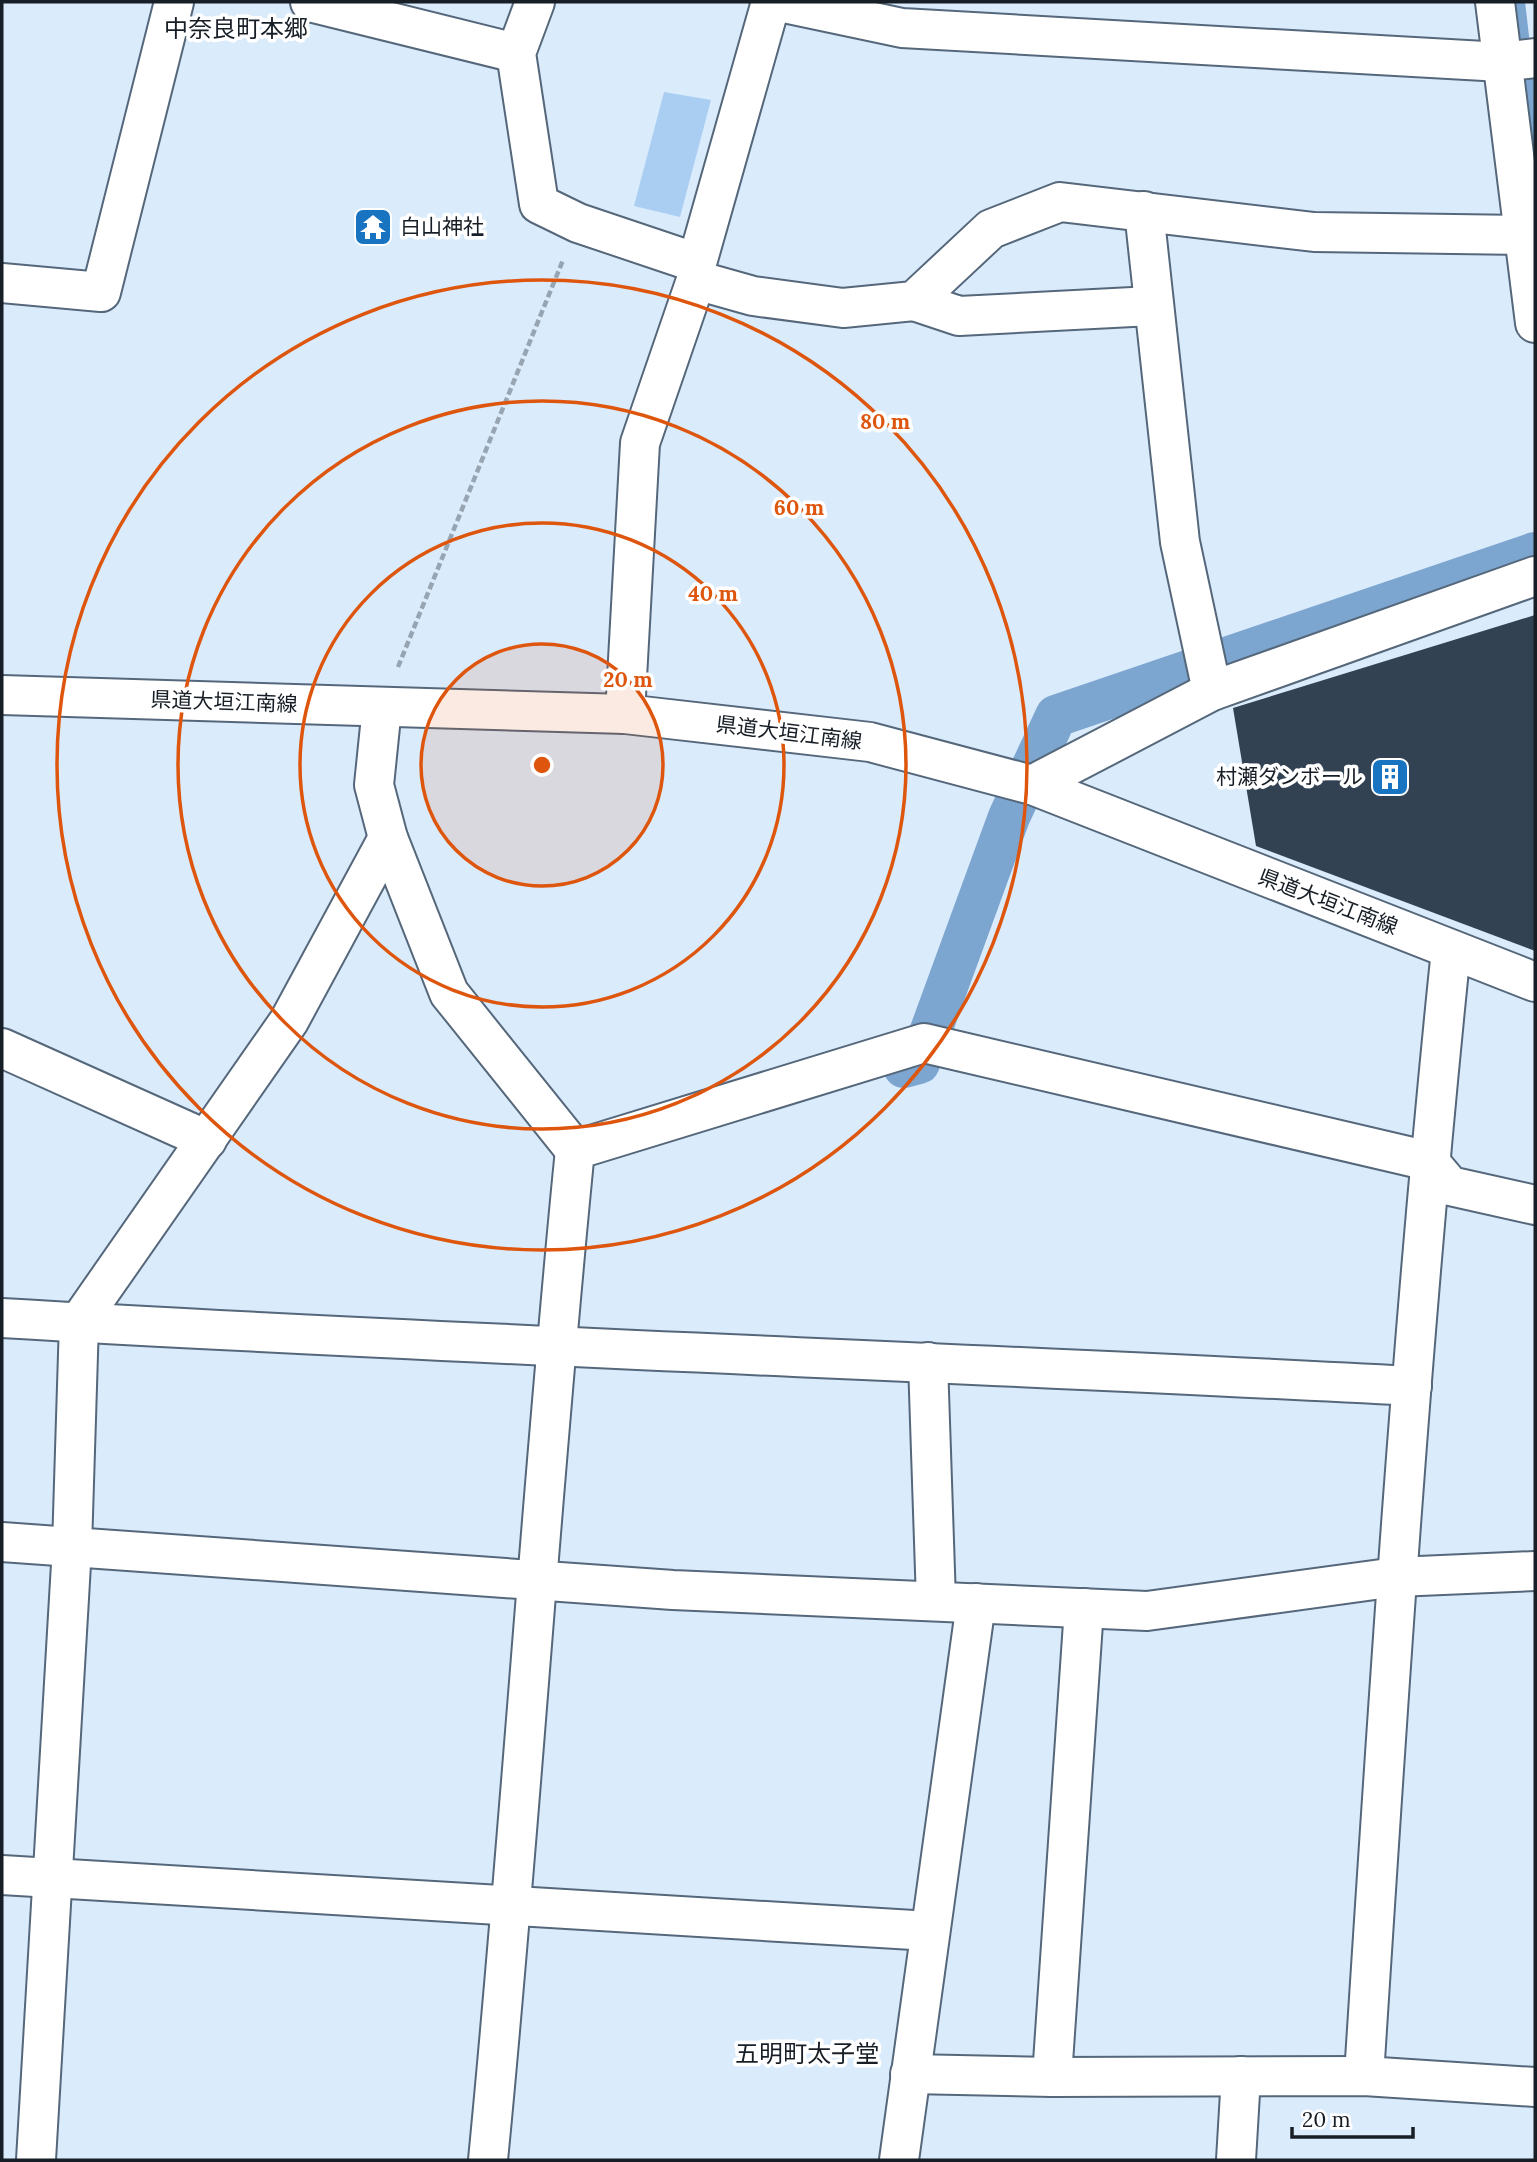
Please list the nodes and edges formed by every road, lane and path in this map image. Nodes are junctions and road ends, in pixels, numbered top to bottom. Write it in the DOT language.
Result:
graph roads {
  1 [pos="174,2"];
  2 [pos="310,2"];
  3 [pos="535,2"];
  4 [pos="771,2"];
  5 [pos="779,2"];
  6 [pos="1495,2"];
  7 [pos="516,53"];
  8 [pos="1519,60"];
  9 [pos="1144,211"];
  10 [pos="578,223"];
  11 [pos="1524,235"];
  12 [pos="697,271"];
  13 [pos="2,283"];
  14 [pos="914,301"];
  15 [pos="1152,306"];
  16 [pos="1535,323"];
  17 [pos="1535,576"];
  18 [pos="1212,691"];
  19 [pos="2,695"];
  20 [pos="382,707"];
  21 [pos="625,714"];
  22 [pos="1031,785"];
  23 [pos="388,838"];
  24 [pos="1451,950"];
  25 [pos="1535,982"];
  26 [pos="2,1048"];
  27 [pos="207,1140"];
  28 [pos="575,1150"];
  29 [pos="1429,1161"];
  30 [pos="1535,1205"];
  31 [pos="2,1318"];
  32 [pos="79,1322"];
  33 [pos="555,1348"];
  34 [pos="928,1362"];
  35 [pos="1412,1386"];
  36 [pos="2,1542"];
  37 [pos="72,1547"];
  38 [pos="1535,1571"];
  39 [pos="1396,1577"];
  40 [pos="537,1580"];
  41 [pos="936,1601"];
  42 [pos="976,1603"];
  43 [pos="1084,1608"];
  44 [pos="2,1875"];
  45 [pos="54,1879"];
  46 [pos="513,1904"];
  47 [pos="930,1931"];
  48 [pos="910,2074"];
  49 [pos="1241,2076"];
  50 [pos="1364,2076"];
  51 [pos="1052,2077"];
  52 [pos="1535,2087"];
  53 [pos="36,2160"];
  54 [pos="488,2160"];
  55 [pos="898,2160"];
  56 [pos="1236,2160"];
  1 -- 13 [label="street"];
  2 -- 7 [label="street"];
  3 -- 7 [label="street"];
  4 -- 12 [label="street"];
  5 -- 8 [label="street"];
  6 -- 8 [label="street"];
  7 -- 10 [label="street"];
  8 -- 11 [label="street"];
  9 -- 11 [label="street"];
  9 -- 14 [label="street"];
  9 -- 15 [label="street"];
  10 -- 12 [label="street"];
  10 -- 20 [label="path"];
  11 -- 16 [label="street"];
  12 -- 14 [label="street"];
  12 -- 21 [label="street"];
  14 -- 15 [label="street"];
  15 -- 18 [label="street"];
  17 -- 18 [label="street"];
  18 -- 22 [label="street"];
  19 -- 20 [label="street, 県道大垣江南線"];
  20 -- 21 [label="street, 県道大垣江南線"];
  20 -- 23 [label="street"];
  21 -- 22 [label="street, 県道大垣江南線"];
  22 -- 24 [label="street, 県道大垣江南線"];
  23 -- 27 [label="street"];
  23 -- 28 [label="street"];
  24 -- 25 [label="street, 県道大垣江南線"];
  24 -- 29 [label="street"];
  26 -- 27 [label="street"];
  27 -- 32 [label="street"];
  28 -- 29 [label="street"];
  28 -- 33 [label="street"];
  29 -- 30 [label="street"];
  29 -- 35 [label="street"];
  31 -- 32 [label="street"];
  32 -- 33 [label="street"];
  32 -- 37 [label="street"];
  33 -- 34 [label="street"];
  33 -- 40 [label="street"];
  34 -- 35 [label="street"];
  34 -- 41 [label="street"];
  35 -- 39 [label="street"];
  36 -- 37 [label="street"];
  37 -- 40 [label="street"];
  37 -- 45 [label="street"];
  38 -- 39 [label="street"];
  39 -- 43 [label="street"];
  39 -- 50 [label="street"];
  40 -- 41 [label="street"];
  40 -- 46 [label="street"];
  41 -- 42 [label="street"];
  42 -- 43 [label="street"];
  42 -- 47 [label="street"];
  43 -- 51 [label="street"];
  44 -- 45 [label="street"];
  45 -- 46 [label="street"];
  45 -- 53 [label="street"];
  46 -- 47 [label="street"];
  46 -- 54 [label="street"];
  47 -- 48 [label="street"];
  48 -- 51 [label="street"];
  48 -- 55 [label="street"];
  49 -- 50 [label="street"];
  49 -- 51 [label="street"];
  49 -- 56 [label="street"];
  50 -- 52 [label="street"];
}
